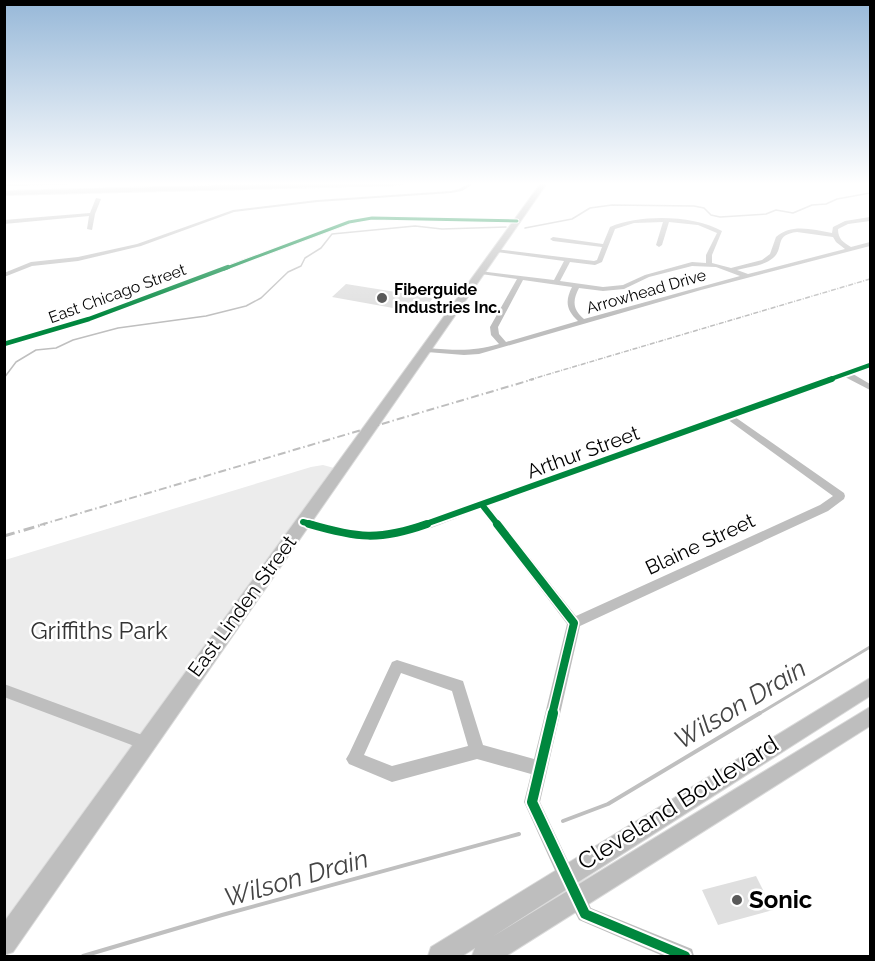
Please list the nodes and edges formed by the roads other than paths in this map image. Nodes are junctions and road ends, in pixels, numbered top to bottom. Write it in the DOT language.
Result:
graph roads {
  1 [pos="333,228"];
  2 [pos="513,228"];
  3 [pos="612,228"];
  4 [pos="664,228"];
  5 [pos="714,228"];
  6 [pos="835,228"];
  7 [pos="834,236"];
  8 [pos="553,239"];
  9 [pos="870,244"];
  10 [pos="659,245"];
  11 [pos="605,246"];
  12 [pos="850,249"];
  13 [pos="496,250"];
  14 [pos="567,261"];
  15 [pos="709,264"];
  16 [pos="733,269"];
  17 [pos="481,272"];
  18 [pos="749,277"];
  19 [pos="521,278"];
  20 [pos="556,283"];
  21 [pos="576,286"];
  22 [pos="583,322"];
  23 [pos="4,344"];
  24 [pos="504,344"];
  25 [pos="427,350"];
  26 [pos="870,365"];
  27 [pos="845,373"];
  28 [pos="870,387"];
  29 [pos="730,417"];
  30 [pos="483,506"];
  31 [pos="303,522"];
  32 [pos="574,623"];
  33 [pos="870,686"];
  34 [pos="4,690"];
  35 [pos="870,716"];
  36 [pos="145,743"];
  37 [pos="477,751"];
  38 [pos="540,769"];
  39 [pos="566,876"];
  40 [pos="577,898"];
  41 [pos="4,943"];
  42 [pos="440,957"];
  43 [pos="484,957"];
  44 [pos="685,957"];
  1 -- 23 [label="street, East Chicago Street"];
  2 -- 13 [label="main road, East Linden Street"];
  3 -- 11 [label="street"];
  4 -- 10 [label="street"];
  5 -- 15 [label="street"];
  6 -- 7 [label="street"];
  7 -- 12 [label="street"];
  7 -- 16 [label="street"];
  8 -- 11 [label="street"];
  9 -- 12 [label="street, Arrowhead Drive"];
  11 -- 14 [label="street"];
  12 -- 18 [label="street, Arrowhead Drive"];
  13 -- 14 [label="street"];
  13 -- 17 [label="main road, East Linden Street"];
  14 -- 20 [label="street"];
  15 -- 16 [label="street"];
  15 -- 21 [label="street"];
  16 -- 18 [label="street"];
  17 -- 19 [label="street"];
  17 -- 25 [label="main road, East Linden Street"];
  18 -- 22 [label="street, Arrowhead Drive"];
  19 -- 20 [label="street"];
  19 -- 24 [label="street"];
  20 -- 21 [label="street"];
  21 -- 22 [label="street"];
  22 -- 24 [label="street, Arrowhead Drive"];
  24 -- 25 [label="street, Arrowhead Drive"];
  25 -- 31 [label="main road, East Linden Street"];
  26 -- 27 [label="street, Arthur Street"];
  27 -- 28 [label="street"];
  27 -- 29 [label="street, Arthur Street"];
  29 -- 30 [label="street, Arthur Street"];
  29 -- 32 [label="street, Blaine Street"];
  30 -- 31 [label="street, Arthur Street"];
  30 -- 32 [label="street"];
  31 -- 36 [label="main road, East Linden Street"];
  32 -- 38 [label="street"];
  33 -- 39 [label="main road, Cleveland Boulevard"];
  34 -- 36 [label="street"];
  35 -- 40 [label="main road, Cleveland Boulevard"];
  36 -- 41 [label="main road, East Linden Street"];
  37 -- 37 [label="street"];
  37 -- 38 [label="street"];
  38 -- 39 [label="street"];
  39 -- 40 [label="street"];
  39 -- 42 [label="main road, Cleveland Boulevard"];
  40 -- 43 [label="main road, Cleveland Boulevard"];
  40 -- 44 [label="street"];
}
